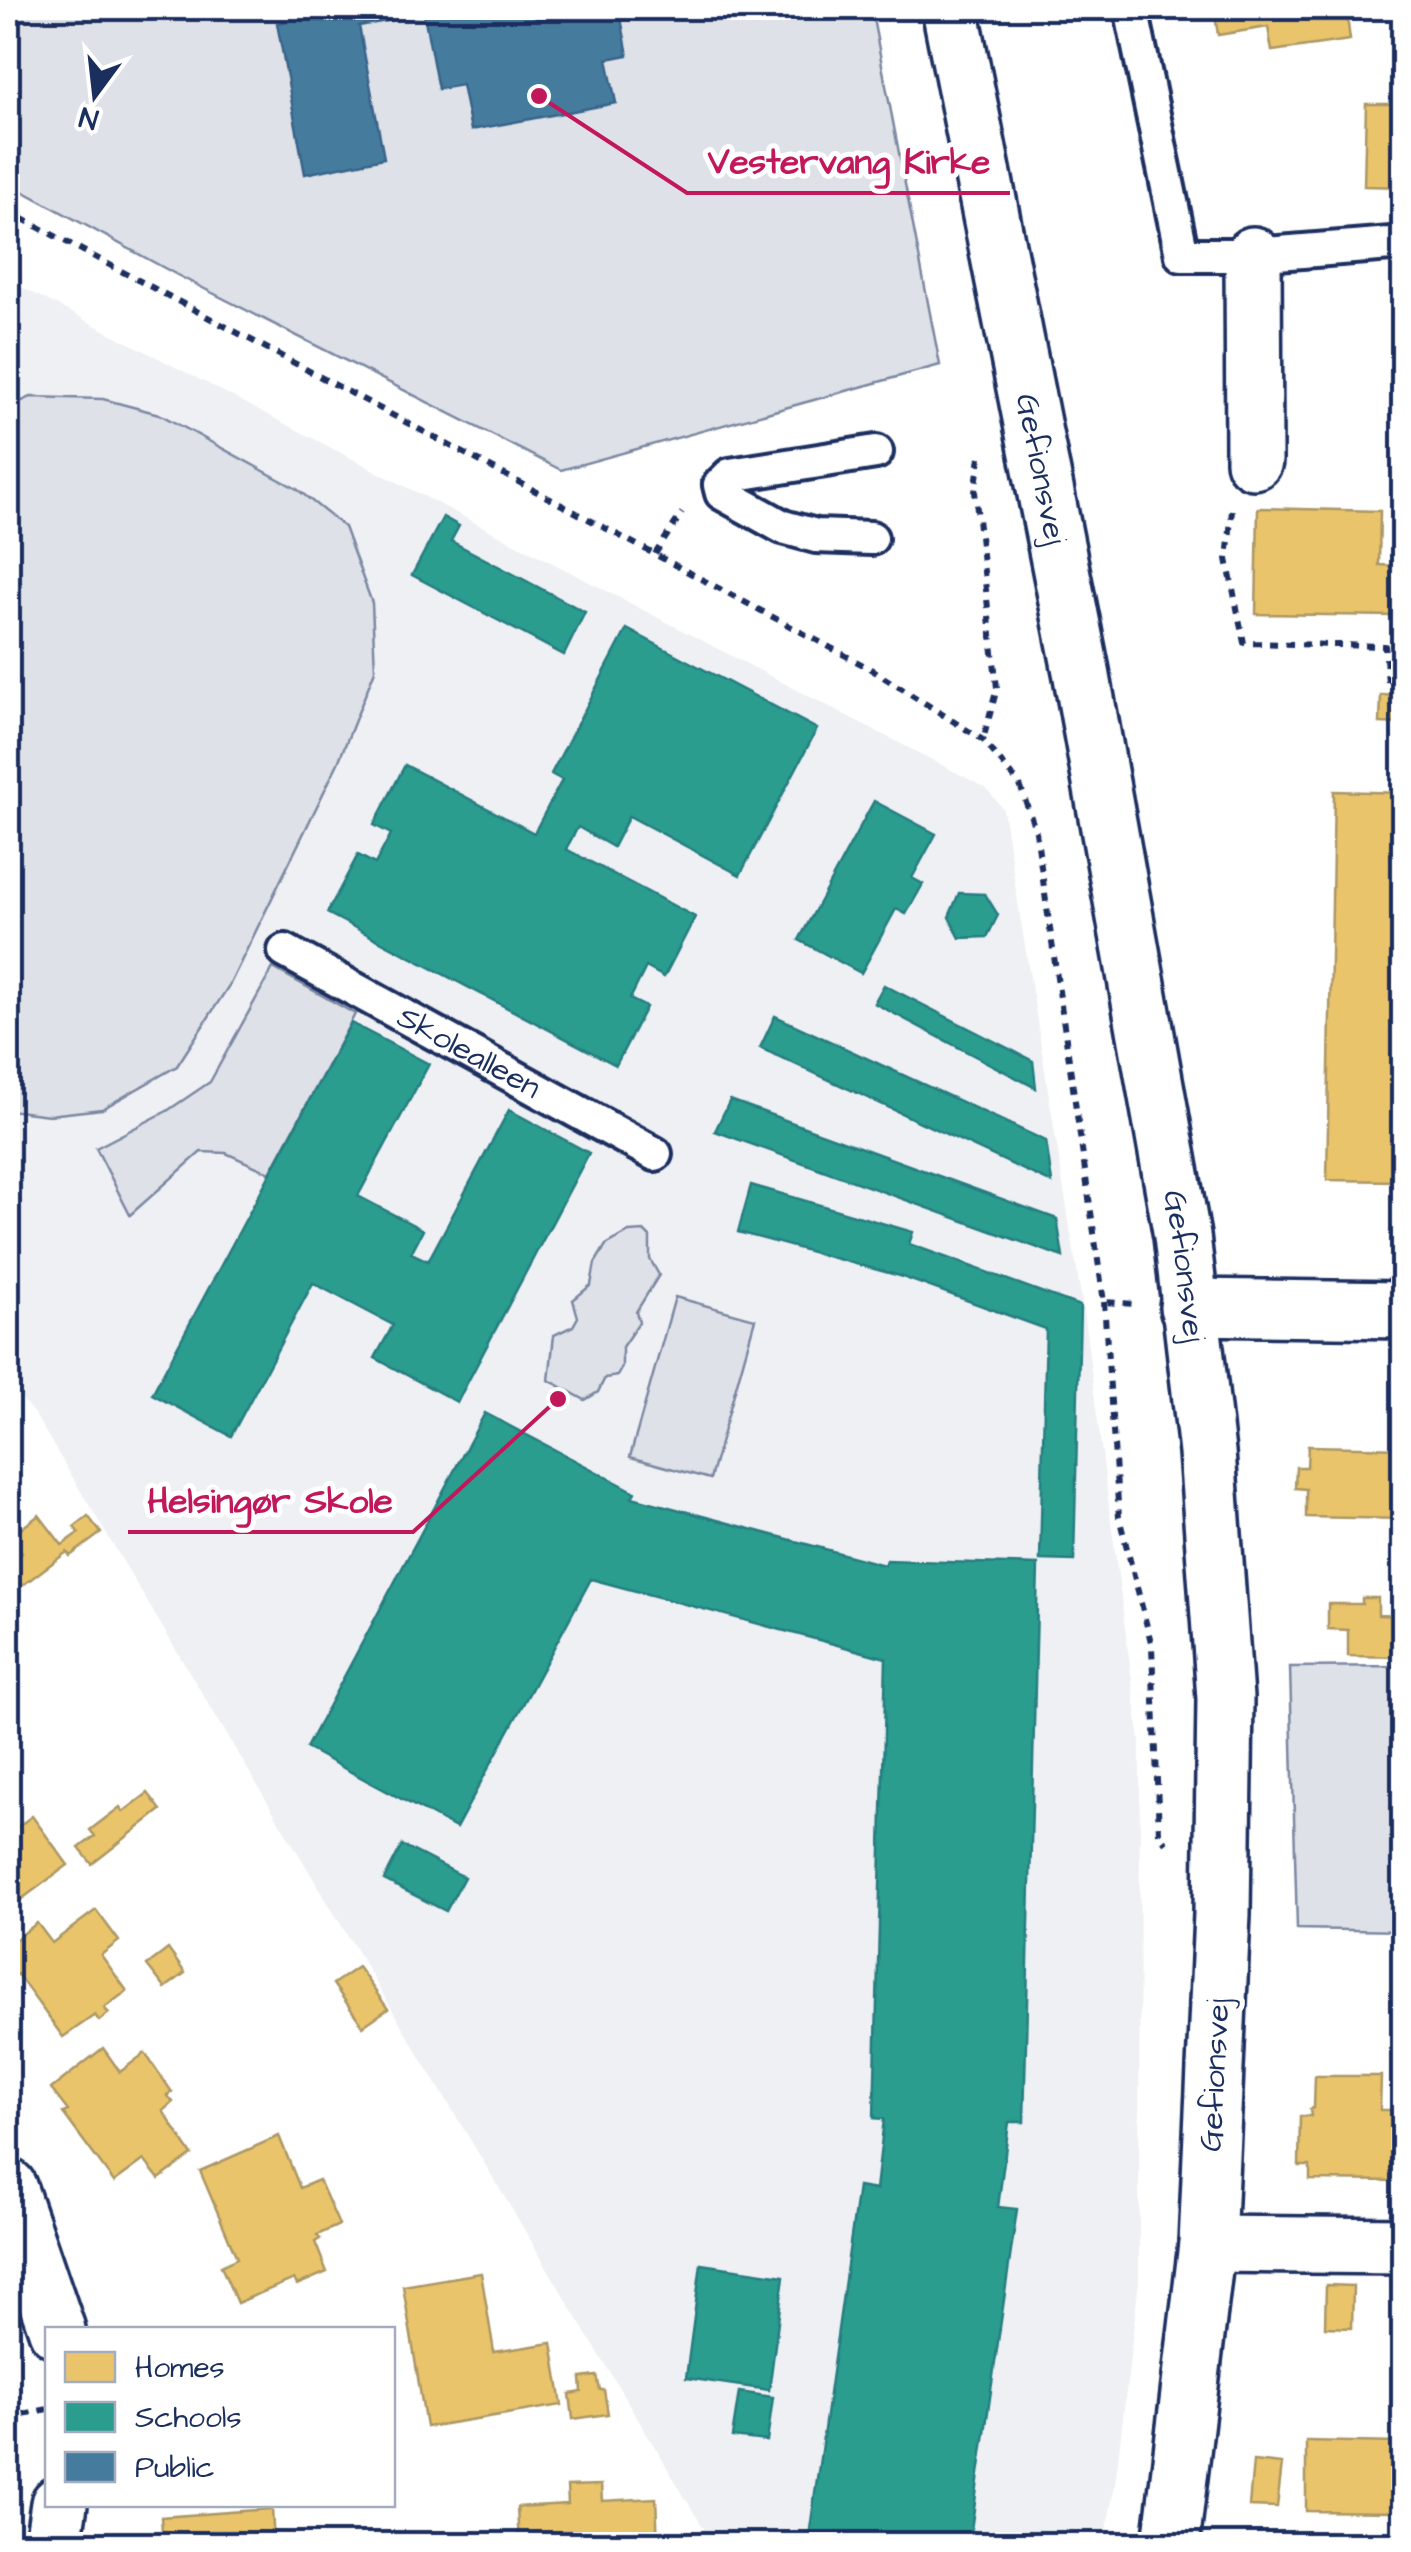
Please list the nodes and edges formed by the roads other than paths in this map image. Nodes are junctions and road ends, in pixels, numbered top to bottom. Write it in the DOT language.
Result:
graph roads {
  1 [pos="950,8"];
  2 [pos="1130,8"];
  3 [pos="1404,243"];
  4 [pos="1253,254"];
  5 [pos="876,452"];
  6 [pos="1254,461"];
  7 [pos="871,538"];
  8 [pos="286,951"];
  9 [pos="655,1154"];
  10 [pos="1188,1307"];
  11 [pos="1404,1310"];
  12 [pos="8,2186"];
  13 [pos="1207,2244"];
  14 [pos="1404,2246"];
  15 [pos="56,2327"];
  16 [pos="59,2507"];
  17 [pos="53,2544"];
  18 [pos="1171,2544"];
  1 -- 10 [label="main road, Gefionsvej"];
  2 -- 4 [label="lane"];
  3 -- 4 [label="lane"];
  4 -- 6 [label="main road"];
  5 -- 7 [label="lane"];
  8 -- 9 [label="lane, Skolealleen"];
  10 -- 11 [label="main road"];
  10 -- 13 [label="main road, Gefionsvej"];
  12 -- 15 [label="main road"];
  13 -- 14 [label="main road"];
  13 -- 18 [label="main road, Gefionsvej"];
  16 -- 17 [label="main road"];
}
